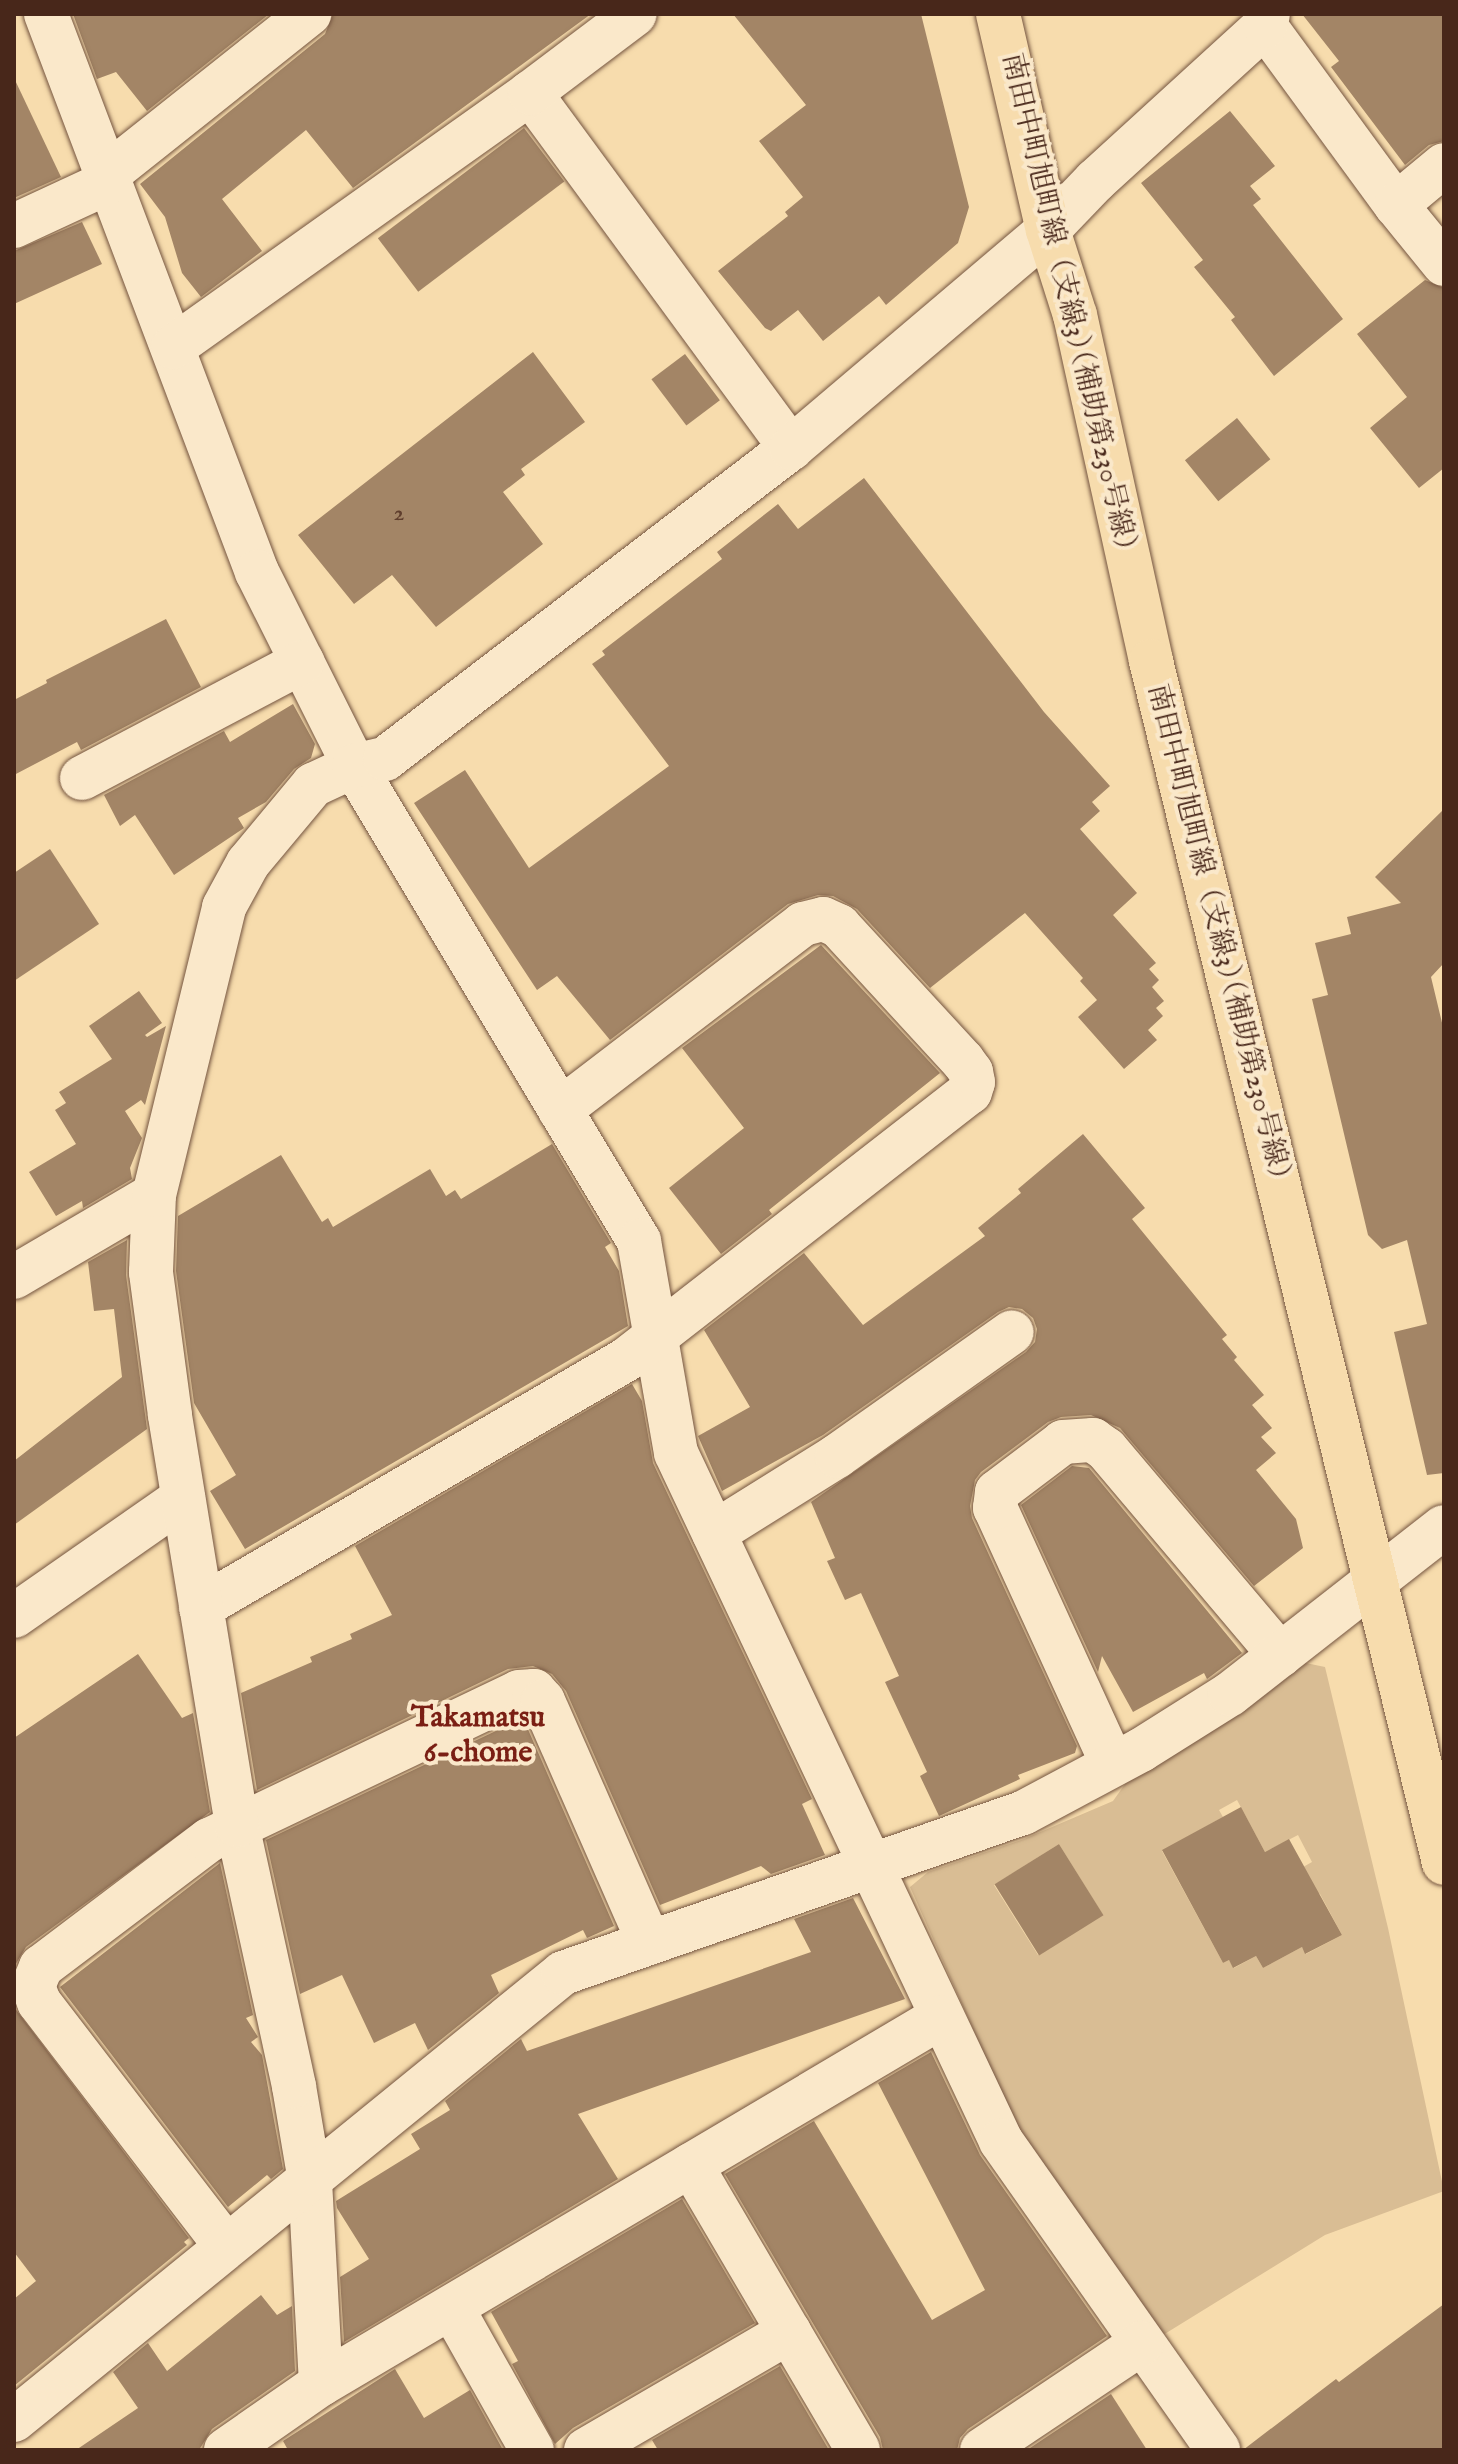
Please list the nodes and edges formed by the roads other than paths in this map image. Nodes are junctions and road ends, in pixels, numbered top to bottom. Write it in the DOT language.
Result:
graph roads {
  1 [pos="46,14"];
  2 [pos="309,14"];
  3 [pos="635,14"];
  4 [pos="998,14"];
  5 [pos="1266,20"];
  6 [pos="530,93"];
  7 [pos="1444,165"];
  8 [pos="110,177"];
  9 [pos="1396,205"];
  10 [pos="14,226"];
  11 [pos="1048,230"];
  12 [pos="1444,264"];
  13 [pos="173,347"];
  14 [pos="791,448"];
  15 [pos="302,662"];
  16 [pos="354,766"];
  17 [pos="82,778"];
  18 [pos="560,1110"];
  19 [pos="154,1195"];
  20 [pos="14,1277"];
  21 [pos="1012,1332"];
  22 [pos="656,1336"];
  23 [pos="183,1498"];
  24 [pos="1444,1527"];
  25 [pos="714,1533"];
  26 [pos="1377,1581"];
  27 [pos="201,1607"];
  28 [pos="14,1616"];
  29 [pos="1280,1655"];
  30 [pos="1112,1763"];
  31 [pos="237,1825"];
  32 [pos="1444,1863"];
  33 [pos="870,1866"];
  34 [pos="649,1943"];
  35 [pos="941,2017"];
  36 [pos="691,2165"];
  37 [pos="310,2181"];
  38 [pos="226,2246"];
  39 [pos="452,2308"];
  40 [pos="789,2332"];
  41 [pos="1142,2343"];
  42 [pos="321,2384"];
  43 [pos="14,2420"];
  44 [pos="226,2450"];
  45 [pos="532,2450"];
  46 [pos="586,2450"];
  47 [pos="858,2450"];
  48 [pos="982,2450"];
  49 [pos="1218,2450"];
  1 -- 8 [label="street"];
  2 -- 8 [label="street"];
  3 -- 6 [label="street"];
  4 -- 11 [label="main road, 南田中町旭町線（支線3）（補助第230号線）"];
  5 -- 9 [label="street"];
  5 -- 11 [label="street"];
  6 -- 13 [label="street"];
  6 -- 14 [label="street"];
  7 -- 9 [label="street"];
  8 -- 10 [label="street"];
  8 -- 13 [label="street"];
  9 -- 12 [label="street"];
  11 -- 14 [label="street"];
  11 -- 26 [label="main road, 南田中町旭町線（支線3）（補助第230号線）"];
  13 -- 15 [label="street"];
  14 -- 16 [label="street"];
  15 -- 16 [label="street"];
  15 -- 17 [label="street"];
  16 -- 18 [label="street"];
  16 -- 19 [label="street"];
  18 -- 22 [label="street"];
  18 -- 22 [label="street"];
  19 -- 20 [label="street"];
  19 -- 23 [label="street"];
  21 -- 25 [label="street"];
  22 -- 25 [label="street"];
  22 -- 27 [label="street"];
  23 -- 27 [label="street"];
  23 -- 28 [label="street"];
  24 -- 26 [label="street"];
  25 -- 33 [label="street"];
  26 -- 29 [label="street"];
  26 -- 32 [label="main road, 南田中町旭町線（支線3）（補助第230号線）"];
  27 -- 31 [label="street"];
  29 -- 30 [label="street"];
  29 -- 30 [label="street"];
  30 -- 33 [label="street"];
  31 -- 34 [label="street"];
  31 -- 37 [label="street"];
  31 -- 38 [label="street"];
  33 -- 34 [label="street"];
  33 -- 35 [label="street"];
  34 -- 37 [label="street"];
  35 -- 36 [label="street"];
  35 -- 41 [label="street"];
  36 -- 39 [label="street"];
  36 -- 40 [label="street"];
  37 -- 38 [label="street"];
  37 -- 42 [label="street"];
  38 -- 43 [label="street"];
  39 -- 42 [label="street"];
  39 -- 45 [label="street"];
  40 -- 46 [label="street"];
  40 -- 47 [label="street"];
  41 -- 48 [label="street"];
  41 -- 49 [label="street"];
  42 -- 44 [label="street"];
}
